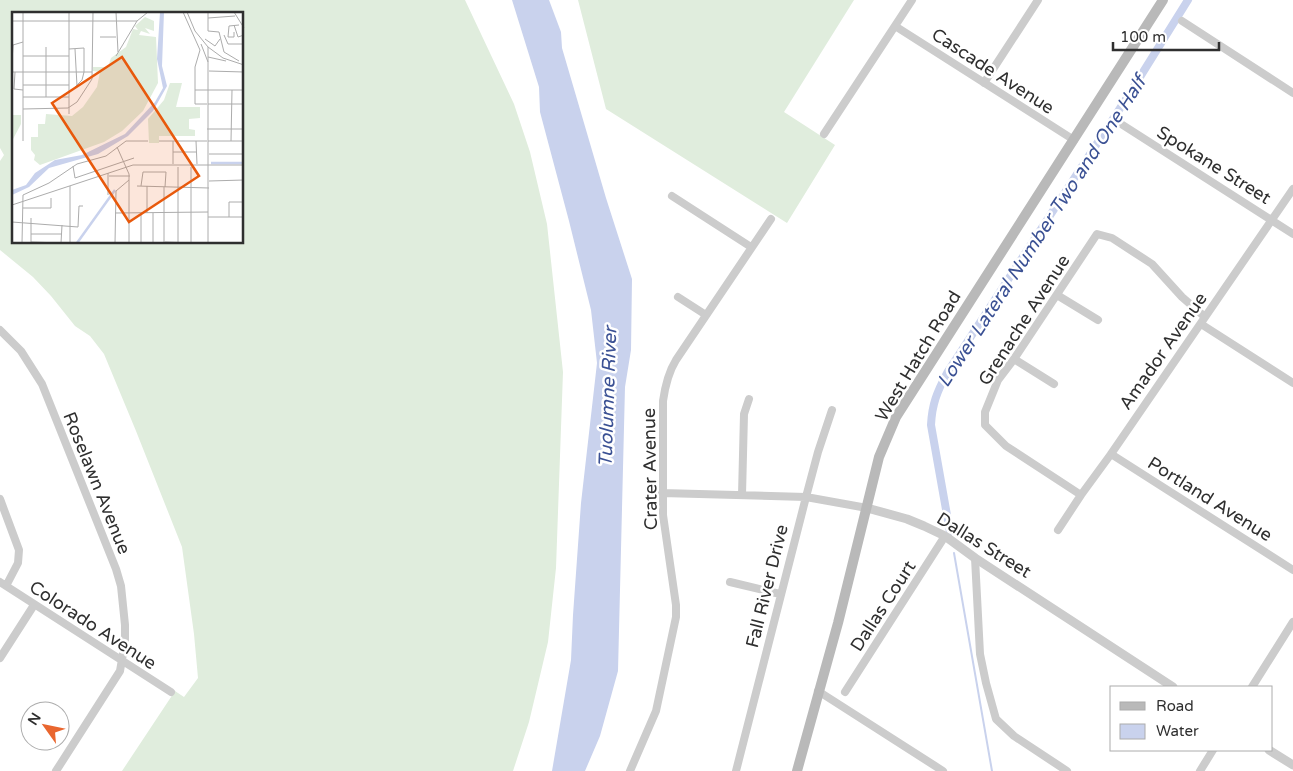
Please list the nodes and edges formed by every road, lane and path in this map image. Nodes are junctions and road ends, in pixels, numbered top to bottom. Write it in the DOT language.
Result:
graph roads {
  1 [pos="912,0"];
  2 [pos="1038,0"];
  3 [pos="1163,0"];
  4 [pos="1182,21"];
  5 [pos="895,26"];
  6 [pos="984,83"];
  7 [pos="1293,93"];
  8 [pos="1118,122"];
  9 [pos="824,134"];
  10 [pos="1074,140"];
  11 [pos="1293,189"];
  12 [pos="672,196"];
  13 [pos="770,219"];
  14 [pos="1272,220"];
  15 [pos="1293,234"];
  16 [pos="751,247"];
  17 [pos="1057,295"];
  18 [pos="678,297"];
  19 [pos="706,315"];
  20 [pos="1098,320"];
  21 [pos="1203,321"];
  22 [pos="0,330"];
  23 [pos="1014,359"];
  24 [pos="1293,383"];
  25 [pos="1054,384"];
  26 [pos="749,399"];
  27 [pos="832,410"];
  28 [pos="1111,454"];
  29 [pos="662,493"];
  30 [pos="742,495"];
  31 [pos="1081,495"];
  32 [pos="806,497"];
  33 [pos="0,499"];
  34 [pos="867,508"];
  35 [pos="1058,530"];
  36 [pos="946,536"];
  37 [pos="975,558"];
  38 [pos="1293,570"];
  39 [pos="730,582"];
  40 [pos="3,584"];
  41 [pos="780,594"];
  42 [pos="34,605"];
  43 [pos="1293,622"];
  44 [pos="1289,636"];
  45 [pos="0,658"];
  46 [pos="122,662"];
  47 [pos="1171,686"];
  48 [pos="1253,686"];
  49 [pos="818,691"];
  50 [pos="171,692"];
  51 [pos="845,692"];
  52 [pos="1212,751"];
  53 [pos="1272,751"];
  54 [pos="1293,765"];
  55 [pos="56,771"];
  56 [pos="630,771"];
  57 [pos="736,771"];
  58 [pos="797,771"];
  59 [pos="943,771"];
  60 [pos="1067,771"];
  61 [pos="1200,771"];
  1 -- 5 [label="street"];
  2 -- 6 [label="street"];
  3 -- 10 [label="main road, West Hatch Road"];
  4 -- 7 [label="street"];
  5 -- 6 [label="street, Cascade Avenue"];
  5 -- 9 [label="street"];
  6 -- 10 [label="street, Cascade Avenue"];
  8 -- 14 [label="street, Spokane Street"];
  10 -- 34 [label="main road, West Hatch Road"];
  11 -- 14 [label="street, Amador Avenue"];
  12 -- 16 [label="street"];
  13 -- 16 [label="street, Crater Avenue"];
  14 -- 15 [label="street, Spokane Street"];
  14 -- 21 [label="street, Amador Avenue"];
  16 -- 19 [label="street, Crater Avenue"];
  17 -- 20 [label="street"];
  17 -- 21 [label="street, Grenache Avenue"];
  17 -- 23 [label="street, Grenache Avenue"];
  18 -- 19 [label="street"];
  19 -- 29 [label="street, Crater Avenue"];
  21 -- 24 [label="street"];
  21 -- 28 [label="street, Amador Avenue"];
  22 -- 46 [label="street, Roselawn Avenue"];
  23 -- 25 [label="street"];
  23 -- 31 [label="street, Grenache Avenue"];
  26 -- 30 [label="street"];
  27 -- 32 [label="street, Fall River Drive"];
  28 -- 31 [label="street, Amador Avenue"];
  28 -- 38 [label="street, Portland Avenue"];
  29 -- 30 [label="street, Dallas Street"];
  29 -- 56 [label="street, Crater Avenue"];
  30 -- 32 [label="street, Dallas Street"];
  31 -- 35 [label="street, Amador Avenue"];
  32 -- 34 [label="street, Dallas Street"];
  32 -- 41 [label="street, Fall River Drive"];
  33 -- 40 [label="street"];
  34 -- 36 [label="street, Dallas Street"];
  34 -- 49 [label="main road, West Hatch Road"];
  36 -- 37 [label="street, Dallas Street"];
  36 -- 51 [label="street, Dallas Court"];
  37 -- 47 [label="street, Dallas Street"];
  37 -- 60 [label="street"];
  39 -- 41 [label="street"];
  40 -- 42 [label="street, Colorado Avenue"];
  41 -- 57 [label="street, Fall River Drive"];
  42 -- 45 [label="street"];
  42 -- 46 [label="street, Colorado Avenue"];
  43 -- 44 [label="street"];
  44 -- 48 [label="street"];
  46 -- 50 [label="street, Colorado Avenue"];
  46 -- 55 [label="street, Roselawn Avenue"];
  49 -- 58 [label="main road, West Hatch Road"];
  49 -- 59 [label="street"];
  52 -- 61 [label="street"];
  53 -- 54 [label="street"];
}
